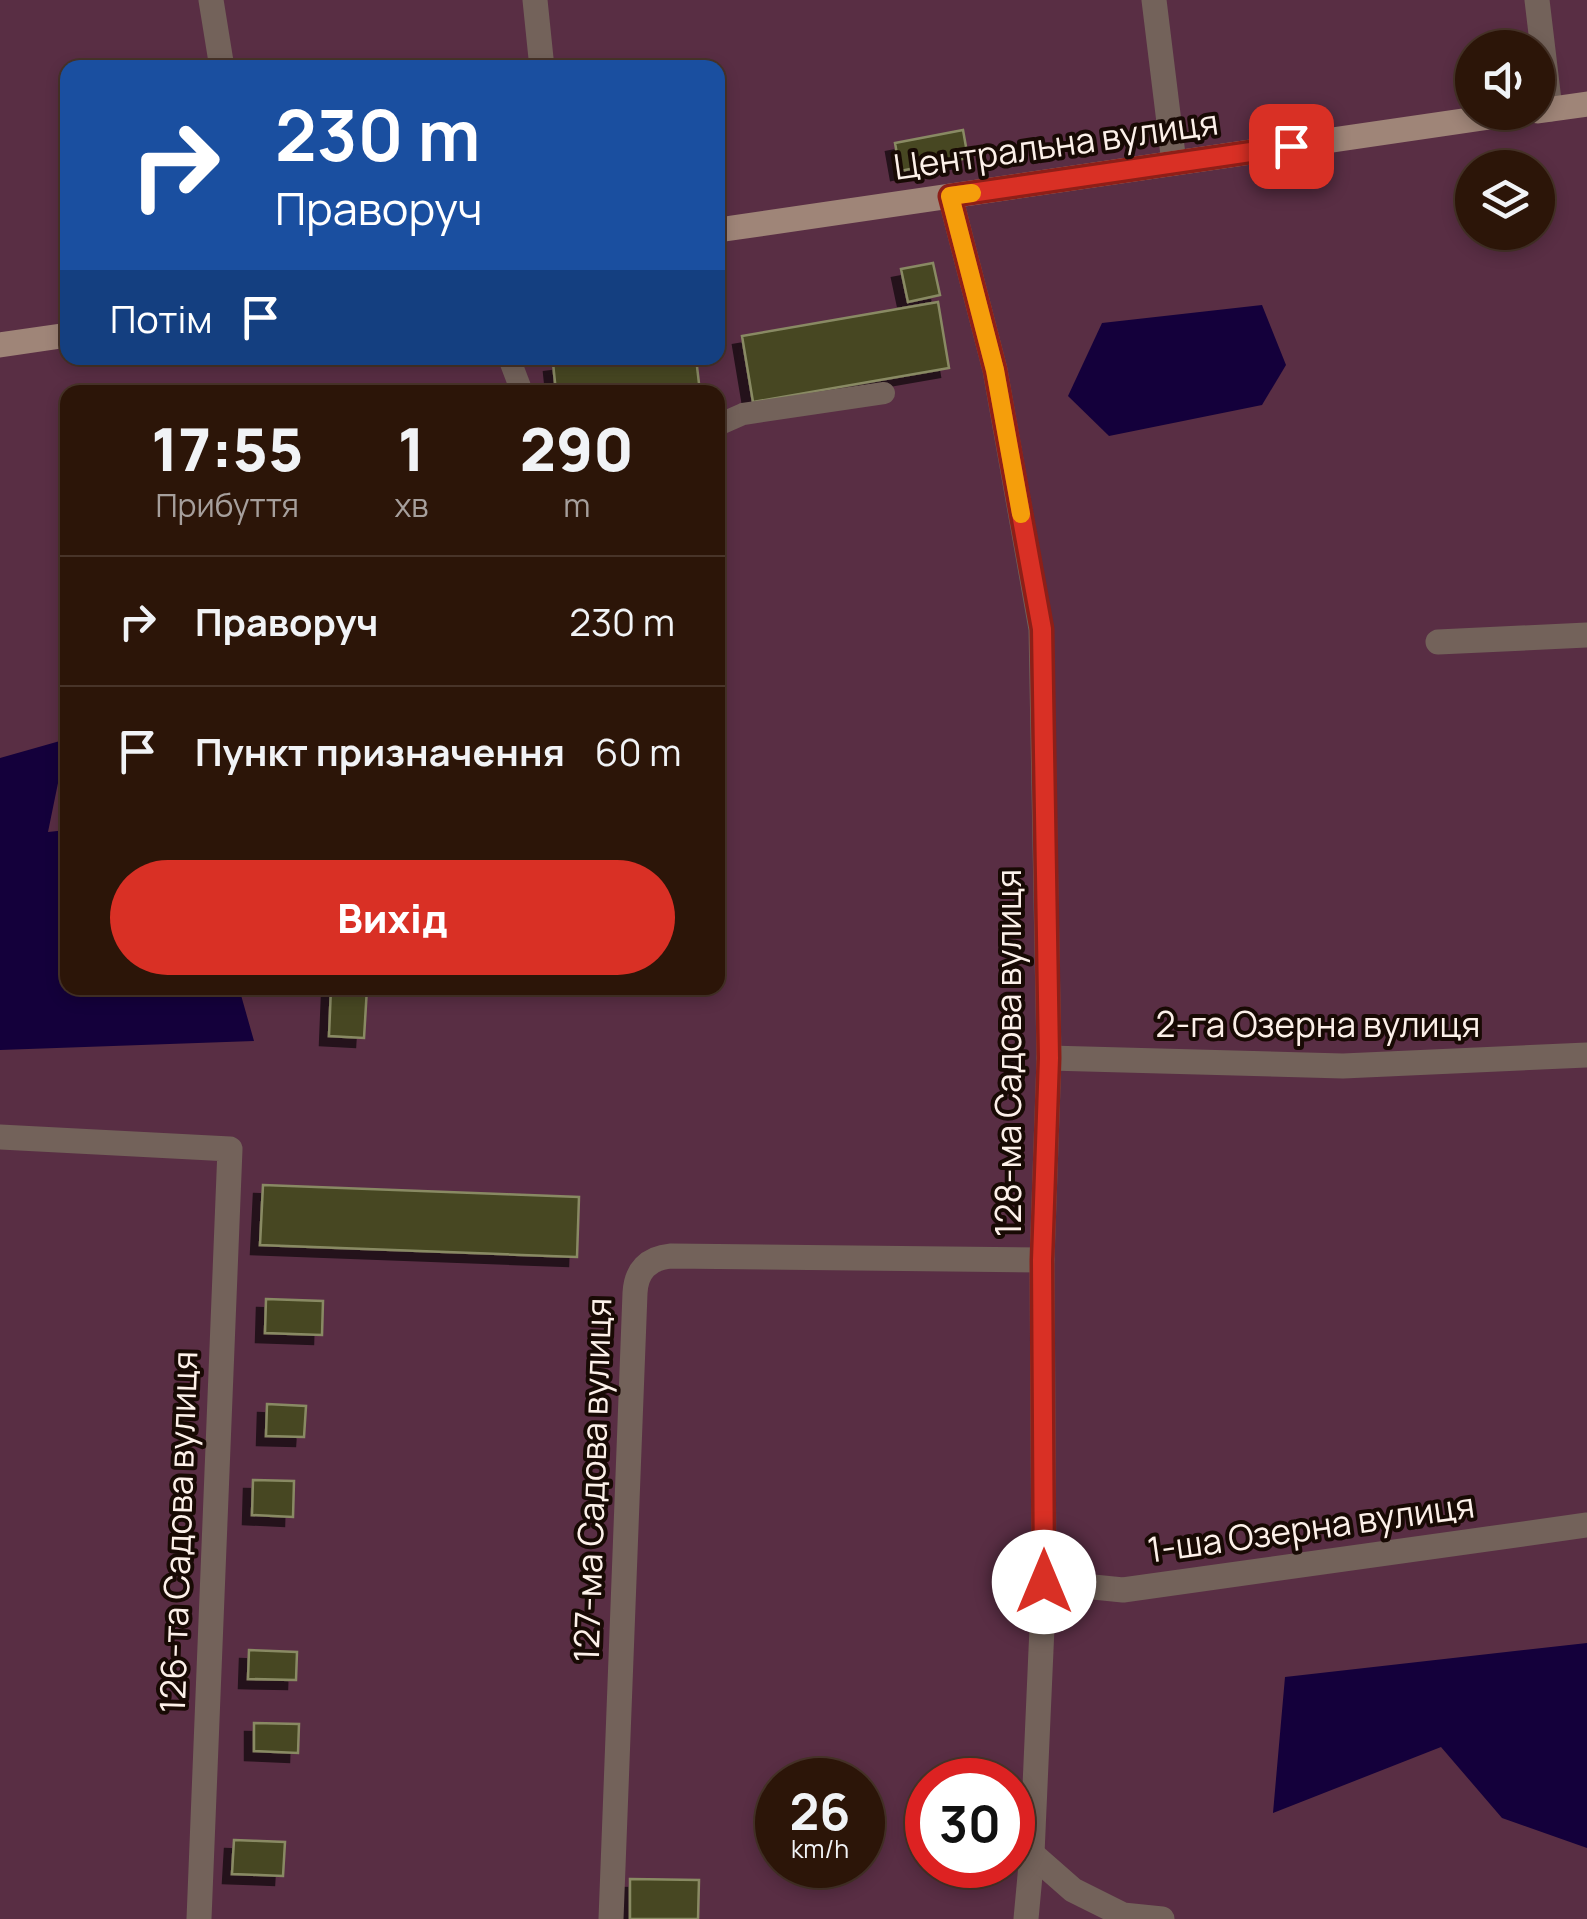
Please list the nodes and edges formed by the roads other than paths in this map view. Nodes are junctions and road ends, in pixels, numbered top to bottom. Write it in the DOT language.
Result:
graph roads {
  1 [pos="212,0"];
  2 [pos="535,0"];
  3 [pos="1154,0"];
  4 [pos="1537,0"];
  5 [pos="1537,30"];
  6 [pos="221,60"];
  7 [pos="541,60"];
  8 [pos="1587,104"];
  9 [pos="1555,108"];
  10 [pos="1455,123"];
  11 [pos="1174,163"];
  12 [pos="950,196"];
  13 [pos="725,229"];
  14 [pos="60,336"];
  15 [pos="0,345"];
  16 [pos="884,393"];
  17 [pos="725,422"];
  18 [pos="1587,635"];
  19 [pos="1438,642"];
  20 [pos="1587,1056"];
  21 [pos="1049,1058"];
  22 [pos="0,1137"];
  23 [pos="1042,1260"];
  24 [pos="1587,1525"];
  25 [pos="1044,1582"];
  26 [pos="1035,1786"];
  27 [pos="1035,1857"];
  28 [pos="1029,1888"];
  29 [pos="199,1919"];
  30 [pos="610,1919"];
  31 [pos="1026,1919"];
  32 [pos="1162,1919"];
  1 -- 6 [label="street"];
  2 -- 7 [label="street"];
  3 -- 11 [label="street"];
  4 -- 5 [label="street"];
  8 -- 9 [label="street, Центральна вулиця"];
  10 -- 11 [label="street, Центральна вулиця"];
  11 -- 12 [label="street, Центральна вулиця"];
  12 -- 13 [label="street, Центральна вулиця"];
  12 -- 21 [label="street, 128-ма Садова вулиця"];
  14 -- 15 [label="street"];
  16 -- 17 [label="lane"];
  18 -- 19 [label="street"];
  20 -- 21 [label="street, 2-га Озерна вулиця"];
  21 -- 23 [label="street, 128-ма Садова вулиця"];
  22 -- 29 [label="street, 126-та Садова вулиця"];
  23 -- 25 [label="street, 128-ма Садова вулиця"];
  23 -- 30 [label="street, 127-ма Садова вулиця"];
  24 -- 25 [label="street, 1-ша Озерна вулиця"];
  25 -- 26 [label="street, 128-ма Садова вулиця"];
  27 -- 32 [label="street"];
  28 -- 31 [label="street, 128-ма Садова вулиця"];
}
